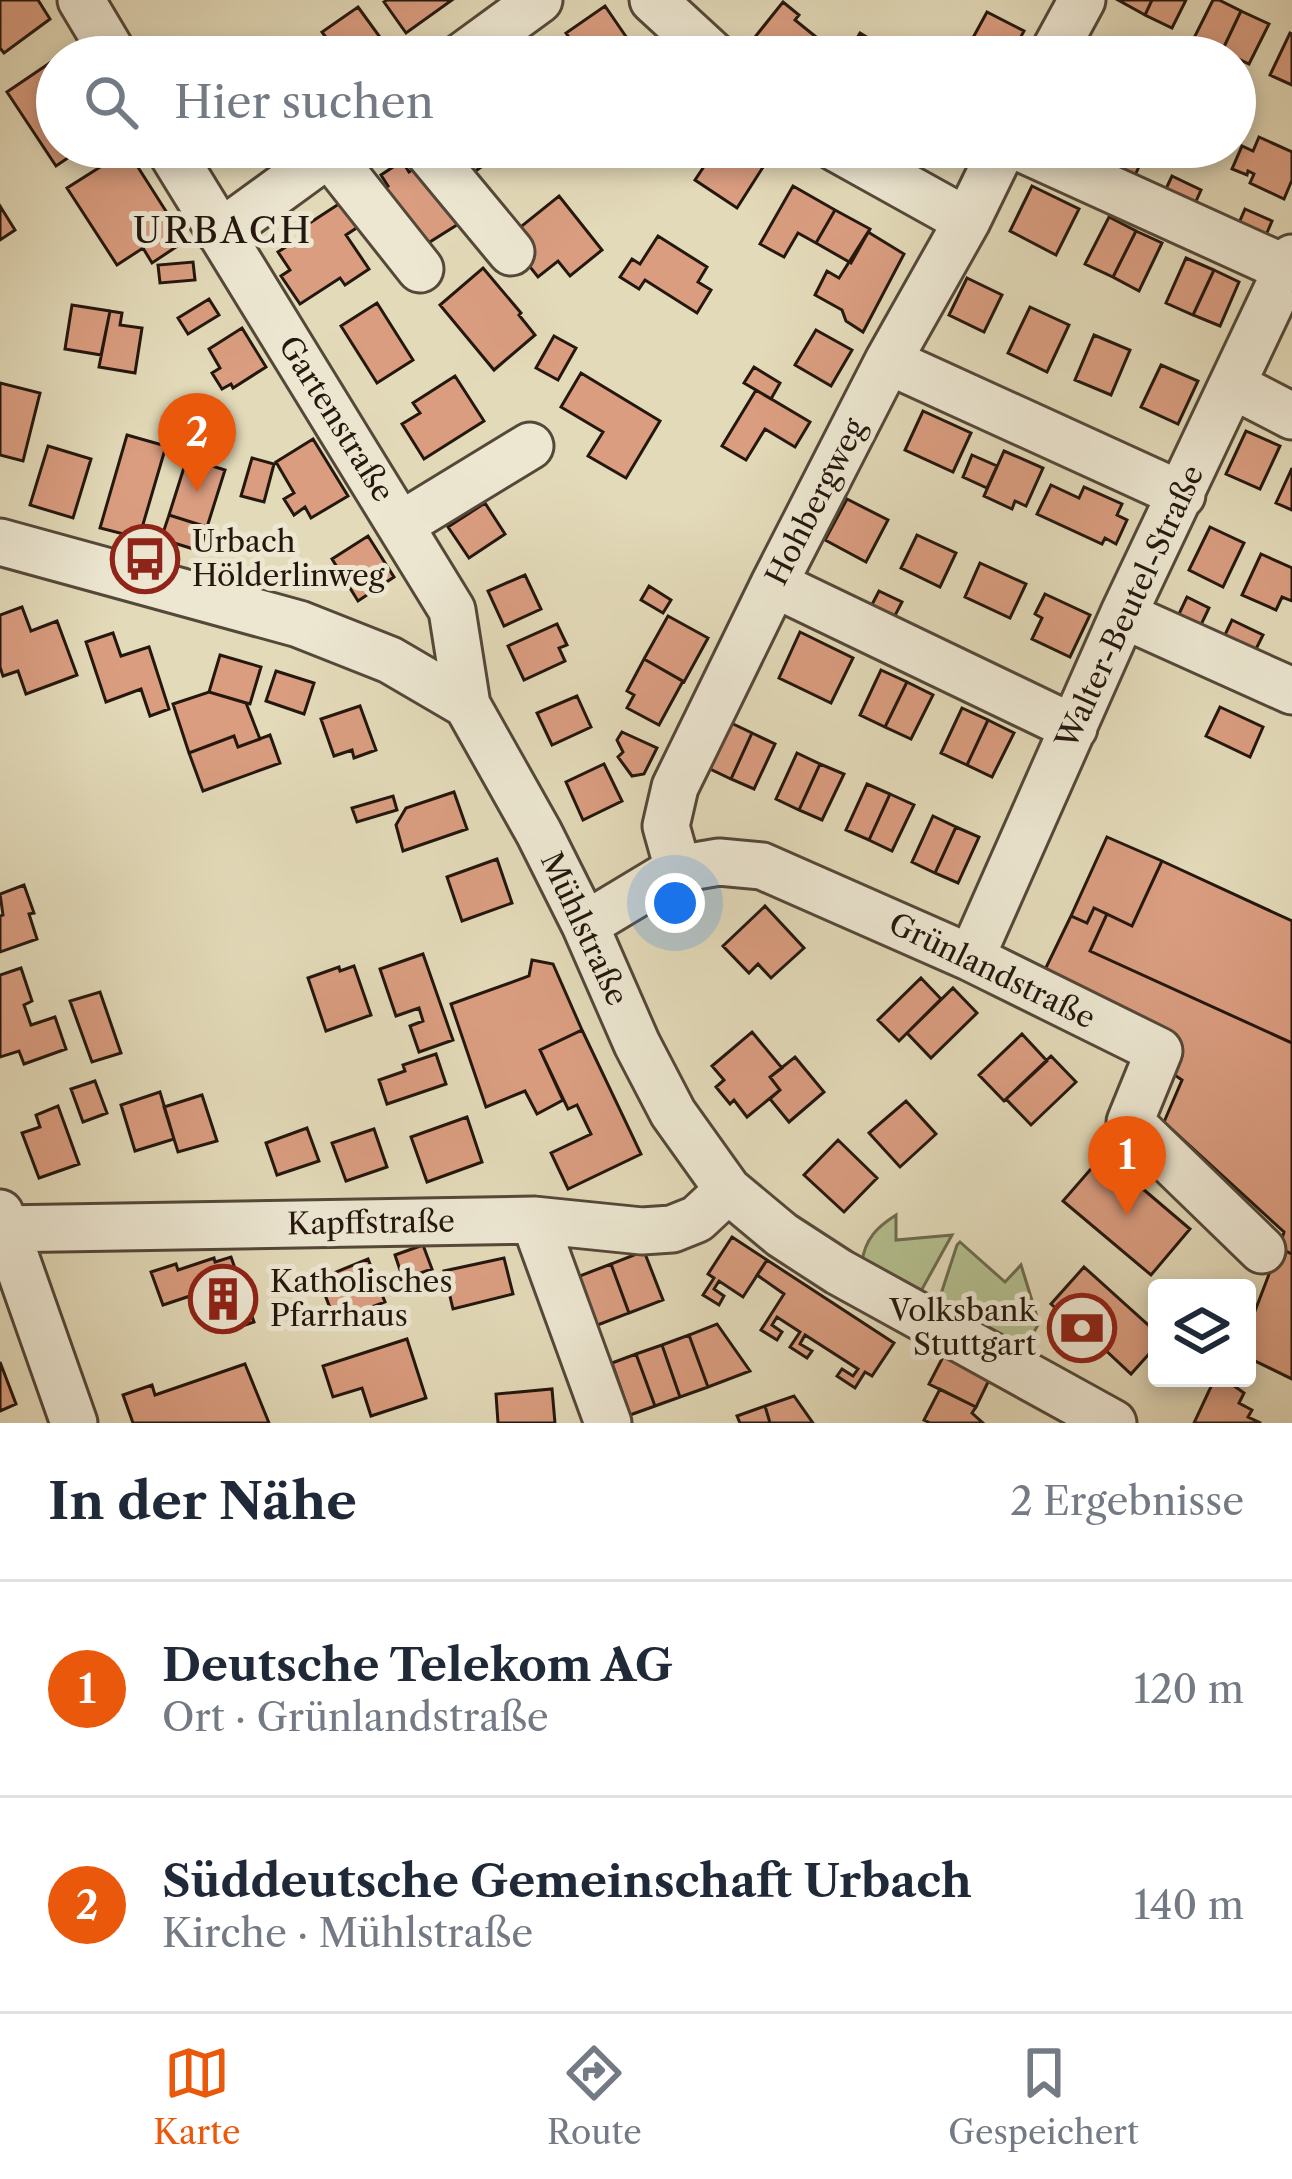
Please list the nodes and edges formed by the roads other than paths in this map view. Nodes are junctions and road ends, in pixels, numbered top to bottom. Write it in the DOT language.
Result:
graph roads {
  1 [pos="81,0"];
  2 [pos="539,0"];
  3 [pos="653,0"];
  4 [pos="1082,0"];
  5 [pos="102,36"];
  6 [pos="490,36"];
  7 [pos="693,36"];
  8 [pos="1062,36"];
  9 [pos="181,168"];
  10 [pos="309,168"];
  11 [pos="347,168"];
  12 [pos="441,168"];
  13 [pos="872,168"];
  14 [pos="993,168"];
  15 [pos="1067,168"];
  16 [pos="967,221"];
  17 [pos="220,233"];
  18 [pos="511,252"];
  19 [pos="1290,264"];
  20 [pos="420,269"];
  21 [pos="888,362"];
  22 [pos="1232,385"];
  23 [pos="1292,416"];
  24 [pos="530,446"];
  25 [pos="1182,494"];
  26 [pos="402,524"];
  27 [pos="0,542"];
  28 [pos="774,584"];
  29 [pos="1123,615"];
  30 [pos="1292,692"];
  31 [pos="467,705"];
  32 [pos="1074,728"];
  33 [pos="678,869"];
  34 [pos="585,925"];
  35 [pos="971,958"];
  36 [pos="728,1190"];
  37 [pos="534,1220"];
  38 [pos="2,1224"];
  39 [pos="1262,1250"];
  40 [pos="74,1423"];
  41 [pos="608,1423"];
  42 [pos="1113,1423"];
  1 -- 5 [label="street"];
  2 -- 6 [label="street"];
  3 -- 7 [label="street"];
  4 -- 8 [label="street"];
  9 -- 17 [label="street, Gartenstraße"];
  10 -- 17 [label="street"];
  11 -- 20 [label="street"];
  12 -- 18 [label="street"];
  13 -- 16 [label="street"];
  14 -- 16 [label="street, Hohbergweg"];
  15 -- 19 [label="street"];
  16 -- 21 [label="street, Hohbergweg"];
  17 -- 26 [label="street, Gartenstraße"];
  19 -- 22 [label="street, Walter-Beutel-Straße"];
  21 -- 25 [label="street"];
  21 -- 28 [label="street, Hohbergweg"];
  22 -- 23 [label="street"];
  22 -- 25 [label="street, Walter-Beutel-Straße"];
  24 -- 26 [label="street"];
  25 -- 29 [label="street, Walter-Beutel-Straße"];
  26 -- 31 [label="street, Gartenstraße"];
  27 -- 31 [label="street"];
  28 -- 32 [label="street"];
  28 -- 33 [label="street, Hohbergweg"];
  29 -- 30 [label="street"];
  29 -- 32 [label="street, Walter-Beutel-Straße"];
  31 -- 34 [label="street, Mühlstraße"];
  32 -- 35 [label="street, Walter-Beutel-Straße"];
  33 -- 34 [label="street, Grünlandstraße"];
  33 -- 35 [label="street, Grünlandstraße"];
  34 -- 36 [label="street, Mühlstraße"];
  35 -- 39 [label="street, Grünlandstraße"];
  36 -- 37 [label="street, Kapffstraße"];
  36 -- 42 [label="street, Mühlstraße"];
  37 -- 38 [label="street, Kapffstraße"];
  37 -- 41 [label="street"];
  38 -- 40 [label="street"];
}
